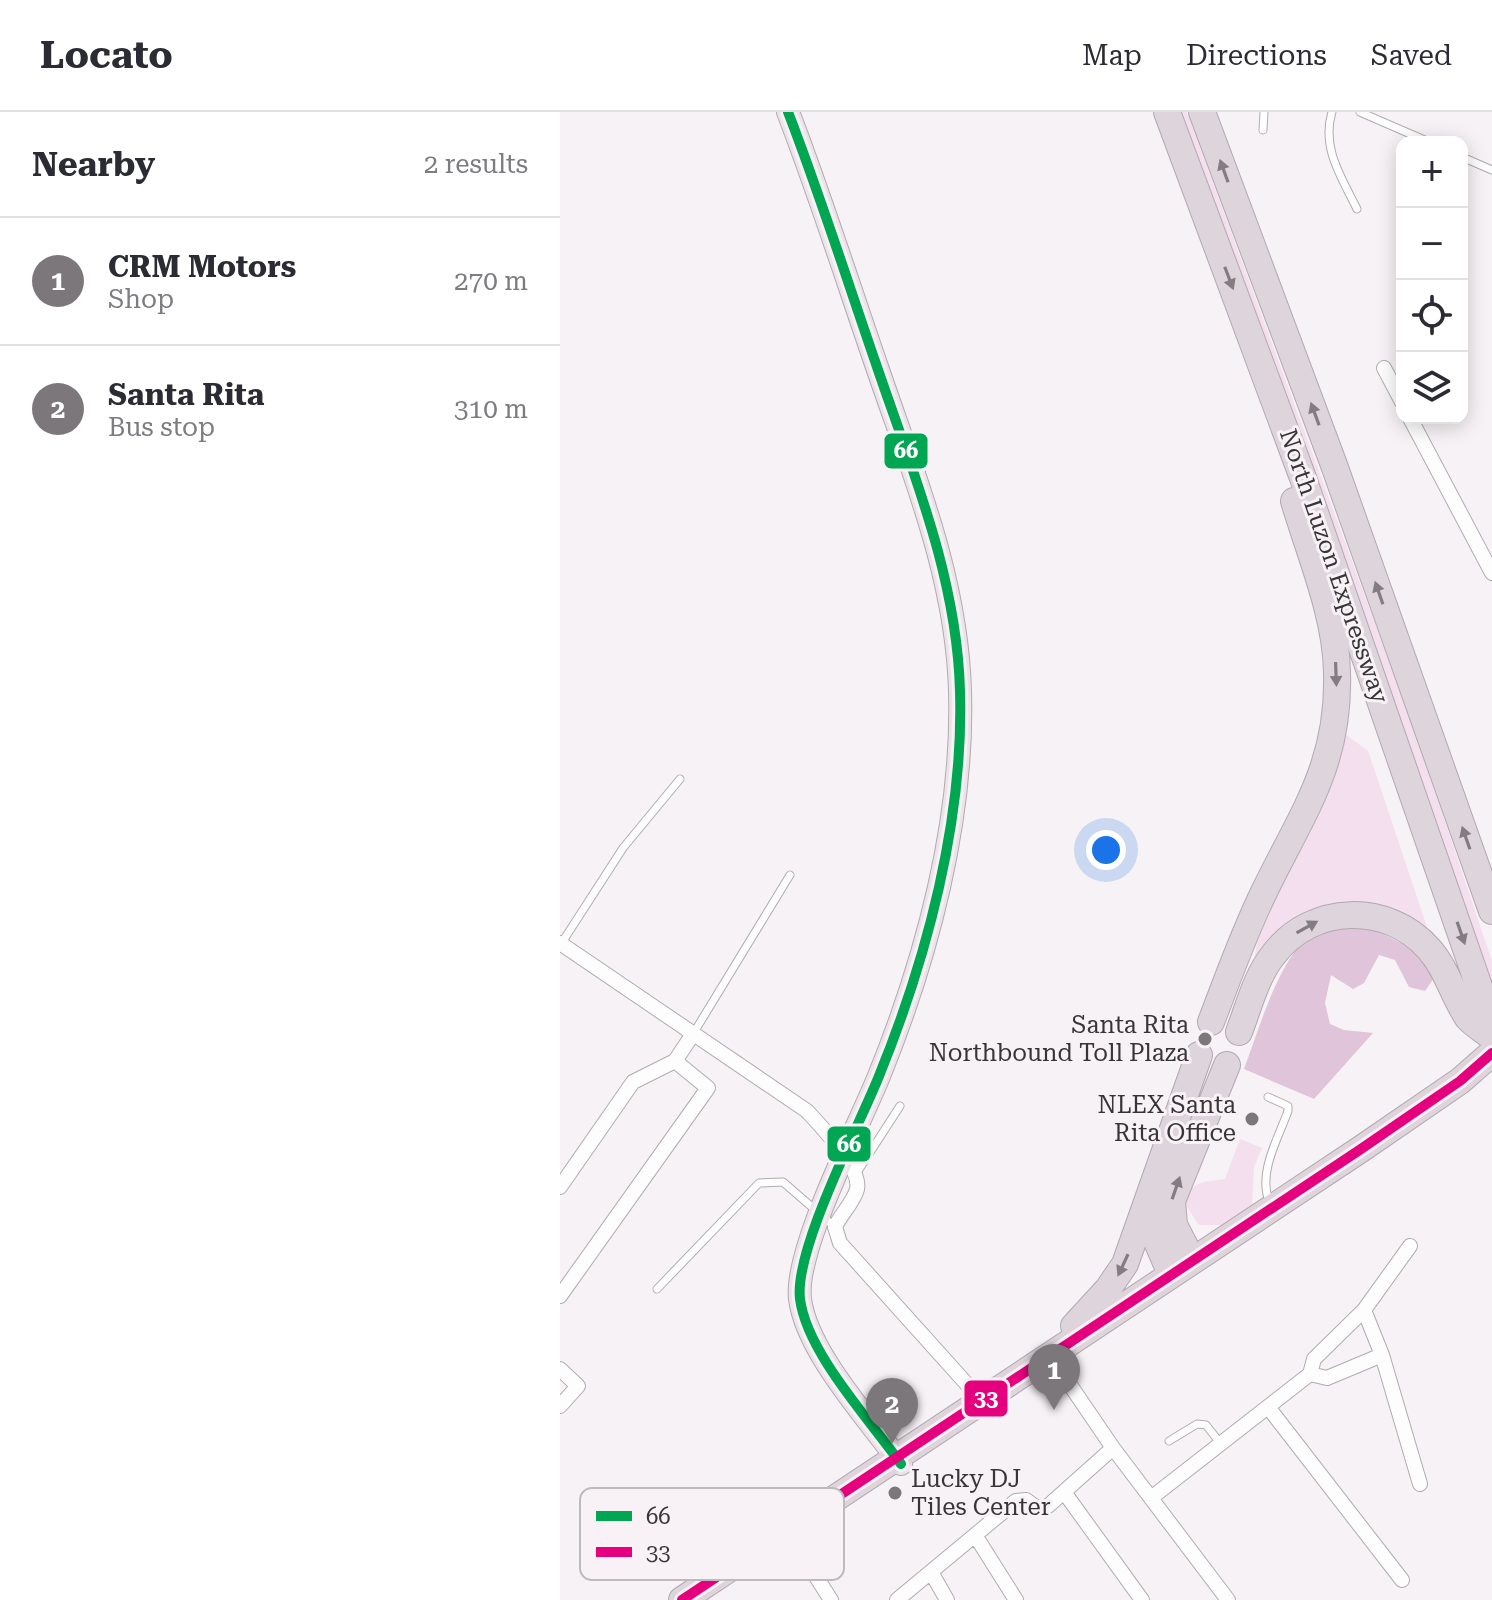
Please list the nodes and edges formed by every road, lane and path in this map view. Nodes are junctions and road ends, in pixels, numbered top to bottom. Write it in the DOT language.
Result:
graph roads {
  1 [pos="788,112"];
  2 [pos="1167,112"];
  3 [pos="1202,112"];
  4 [pos="1264,112"];
  5 [pos="1332,112"];
  6 [pos="1360,112"];
  7 [pos="1263,130"];
  8 [pos="1415,136"];
  9 [pos="1468,160"];
  10 [pos="1492,170"];
  11 [pos="1357,209"];
  12 [pos="1384,368"];
  13 [pos="1396,391"];
  14 [pos="1413,424"];
  15 [pos="1288,435"];
  16 [pos="1492,573"];
  17 [pos="680,779"];
  18 [pos="790,875"];
  19 [pos="1492,911"];
  20 [pos="560,944"];
  21 [pos="1211,1022"];
  22 [pos="1492,1024"];
  23 [pos="1239,1032"];
  24 [pos="693,1034"];
  25 [pos="1492,1037"];
  26 [pos="1492,1053"];
  27 [pos="1199,1055"];
  28 [pos="675,1061"];
  29 [pos="1227,1065"];
  30 [pos="1268,1097"];
  31 [pos="900,1106"];
  32 [pos="850,1165"];
  33 [pos="560,1187"];
  34 [pos="1151,1192"];
  35 [pos="1272,1208"];
  36 [pos="835,1227"];
  37 [pos="1410,1246"];
  38 [pos="1181,1267"];
  39 [pos="657,1289"];
  40 [pos="560,1296"];
  41 [pos="1364,1310"];
  42 [pos="1053,1351"];
  43 [pos="1382,1355"];
  44 [pos="560,1369"];
  45 [pos="1310,1374"];
  46 [pos="982,1401"];
  47 [pos="560,1406"];
  48 [pos="1268,1407"];
  49 [pos="1169,1441"];
  50 [pos="1221,1444"];
  51 [pos="1113,1448"];
  52 [pos="901,1464"];
  53 [pos="1420,1484"];
  54 [pos="1064,1492"];
  55 [pos="844,1493"];
  56 [pos="1151,1498"];
  57 [pos="975,1535"];
  58 [pos="931,1572"];
  59 [pos="712,1580"];
  60 [pos="818,1580"];
  61 [pos="1402,1580"];
  62 [pos="682,1600"];
  63 [pos="831,1600"];
  64 [pos="897,1600"];
  65 [pos="947,1600"];
  66 [pos="1016,1600"];
  67 [pos="1142,1600"];
  68 [pos="1228,1600"];
  1 -- 32 [label="main road"];
  2 -- 15 [label="highway, North Luzon Expressway, one-way"];
  19 -- 3 [label="highway, North Luzon Expressway, one-way"];
  4 -- 7 [label="lane"];
  5 -- 11 [label="lane"];
  6 -- 8 [label="lane"];
  9 -- 10 [label="lane"];
  12 -- 13 [label="street"];
  14 -- 16 [label="street"];
  15 -- 21 [label="highway, one-way"];
  15 -- 22 [label="highway, North Luzon Expressway, one-way"];
  17 -- 20 [label="lane"];
  18 -- 24 [label="lane"];
  20 -- 24 [label="street"];
  23 -- 25 [label="highway, one-way"];
  24 -- 28 [label="street"];
  24 -- 32 [label="street"];
  26 -- 35 [label="highway"];
  27 -- 34 [label="highway"];
  28 -- 33 [label="street"];
  28 -- 40 [label="street"];
  38 -- 29 [label="highway, one-way"];
  30 -- 35 [label="lane"];
  31 -- 32 [label="lane"];
  32 -- 36 [label="street"];
  32 -- 52 [label="main road"];
  34 -- 38 [label="highway"];
  34 -- 42 [label="highway, one-way"];
  35 -- 38 [label="highway"];
  36 -- 39 [label="lane"];
  36 -- 46 [label="street"];
  37 -- 41 [label="street"];
  38 -- 42 [label="highway"];
  41 -- 43 [label="street"];
  41 -- 45 [label="street"];
  42 -- 46 [label="highway"];
  42 -- 51 [label="street"];
  43 -- 45 [label="street"];
  43 -- 53 [label="street"];
  44 -- 47 [label="street"];
  45 -- 48 [label="street"];
  46 -- 55 [label="highway"];
  48 -- 50 [label="street"];
  48 -- 61 [label="street"];
  49 -- 50 [label="lane"];
  50 -- 56 [label="street"];
  51 -- 54 [label="street"];
  51 -- 56 [label="street"];
  54 -- 57 [label="street"];
  54 -- 67 [label="street"];
  56 -- 68 [label="street"];
  57 -- 58 [label="street"];
  57 -- 66 [label="street"];
  58 -- 64 [label="street"];
  58 -- 65 [label="street"];
  59 -- 62 [label="highway"];
  60 -- 63 [label="street"];
}
